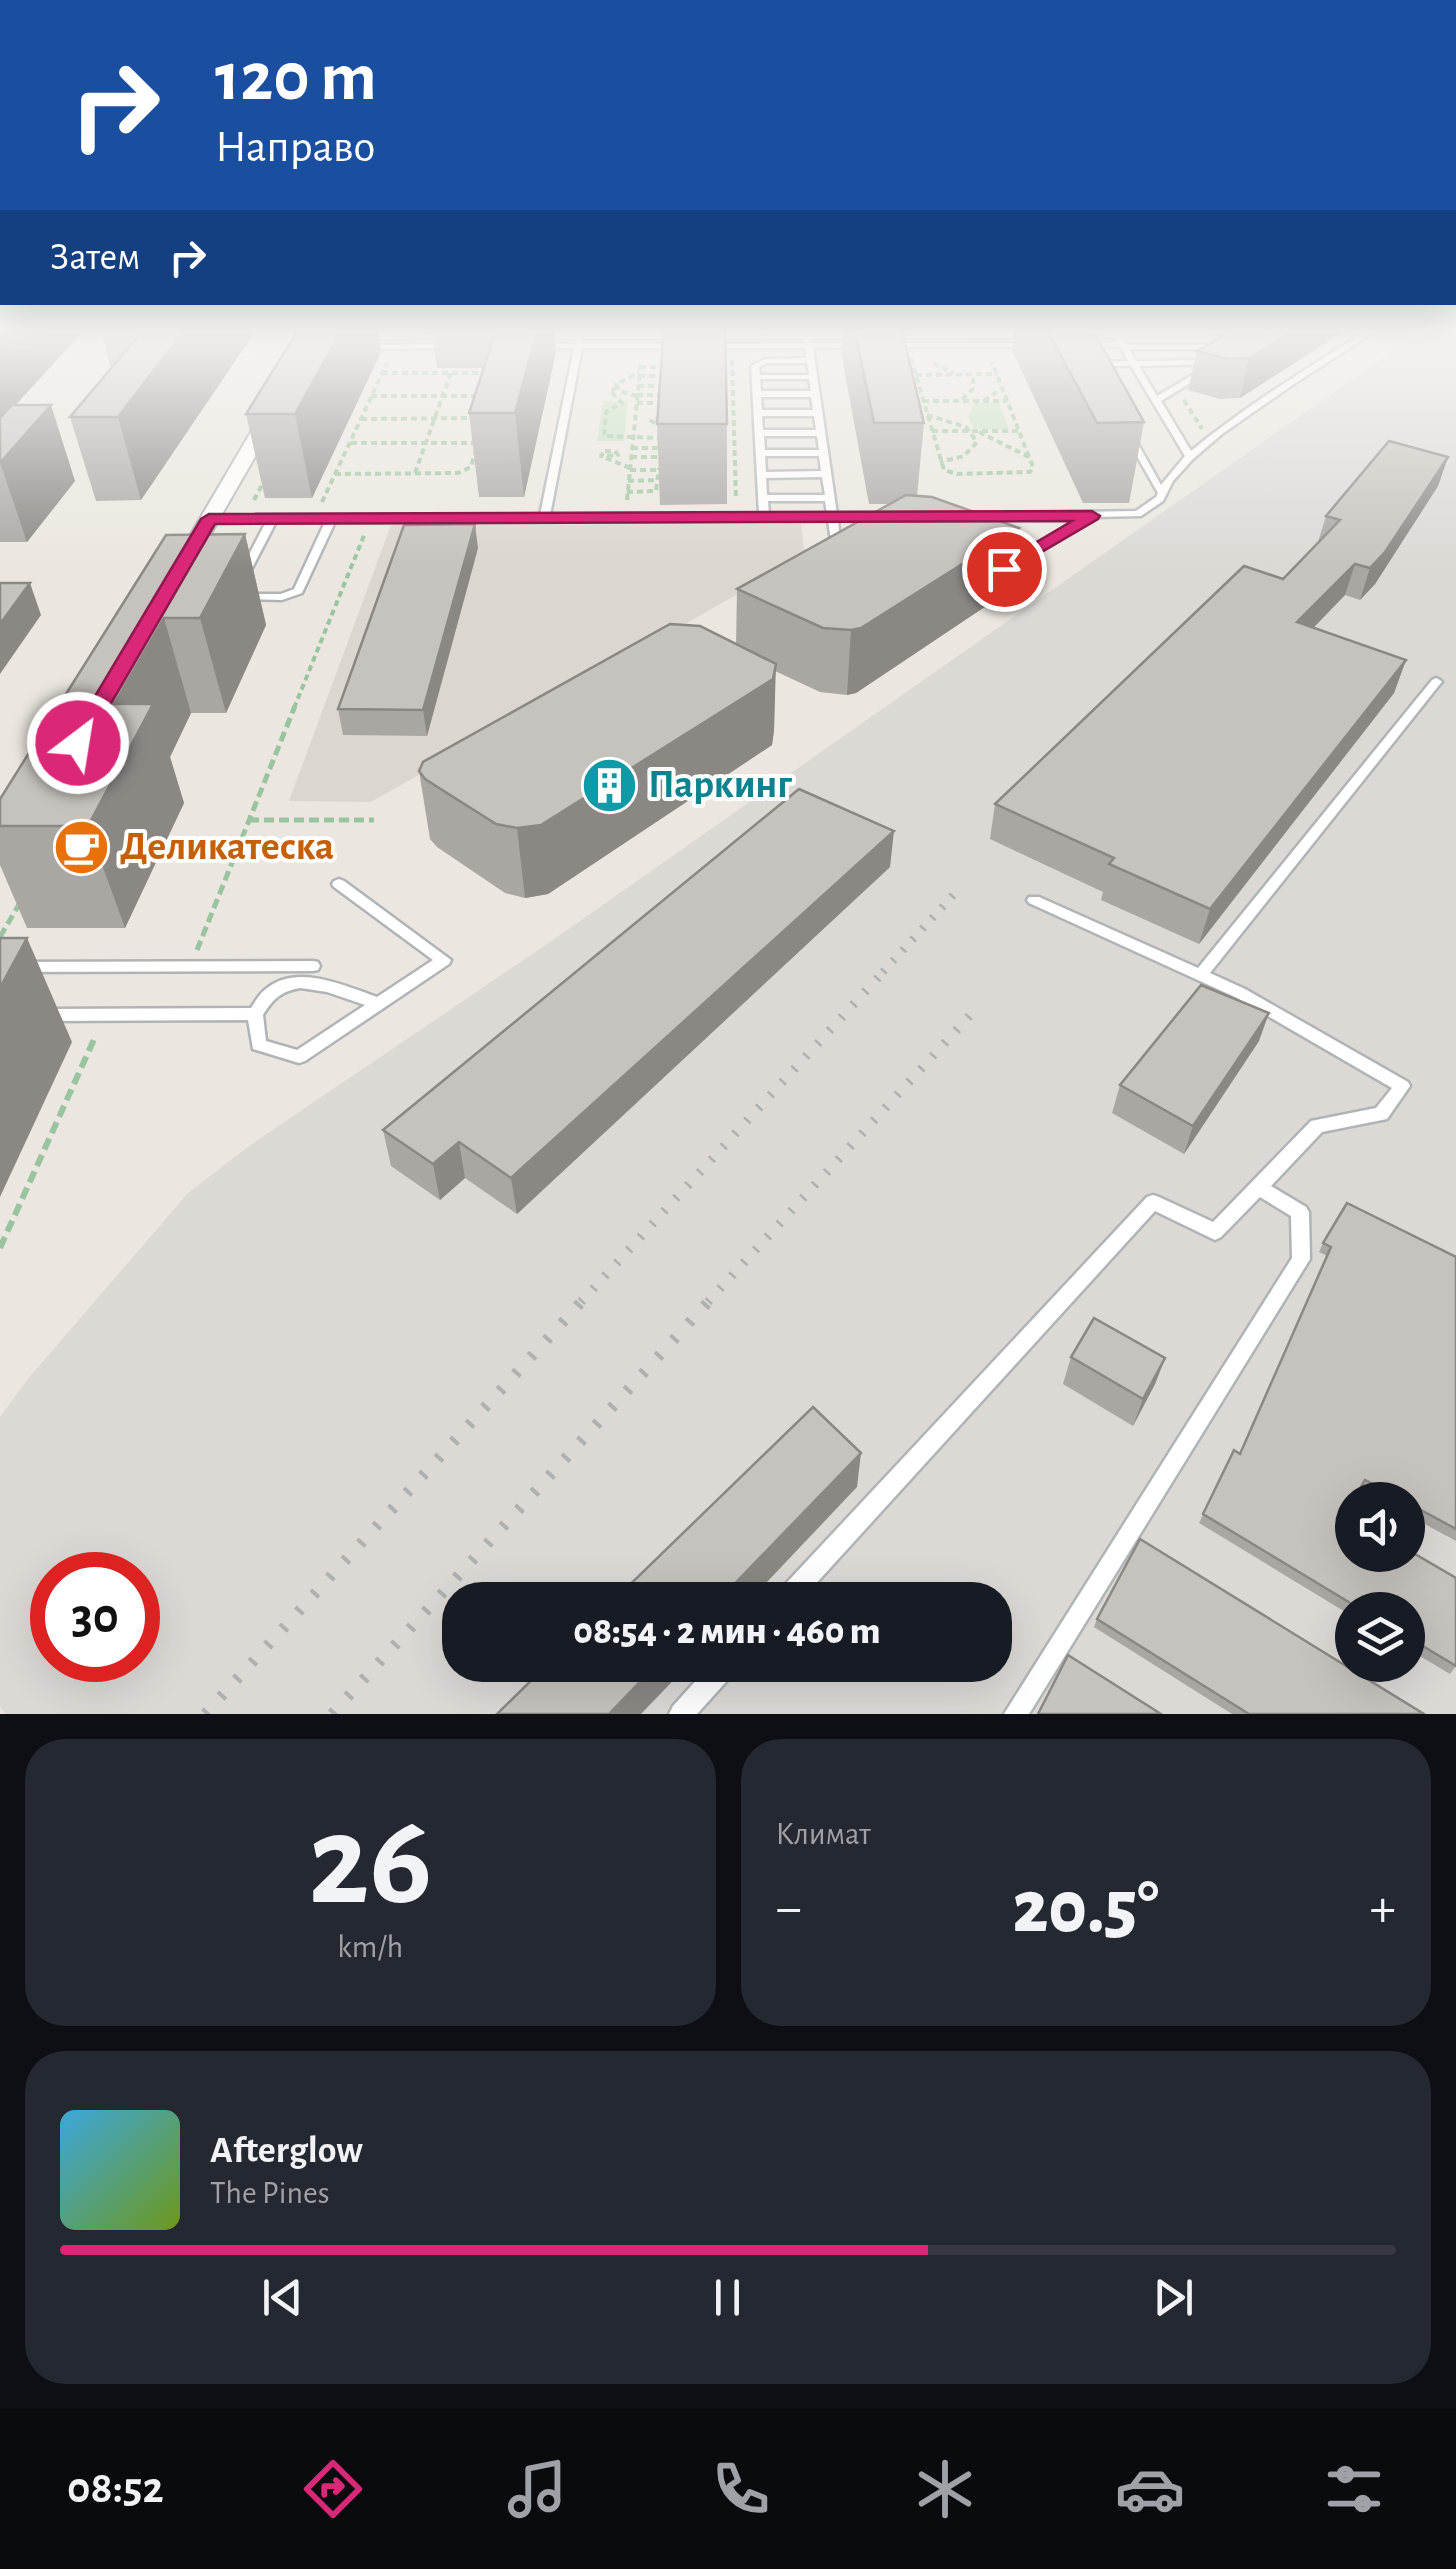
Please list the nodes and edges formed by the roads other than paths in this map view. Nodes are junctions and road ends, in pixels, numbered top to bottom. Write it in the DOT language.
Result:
graph roads {
  1 [pos="275,407"];
  2 [pos="566,407"];
  3 [pos="757,407"];
  4 [pos="777,407"];
  5 [pos="817,407"];
  6 [pos="1160,407"];
  7 [pos="1254,407"];
  8 [pos="818,413"];
  9 [pos="1126,429"];
  10 [pos="821,433"];
  11 [pos="759,435"];
  12 [pos="824,453"];
  13 [pos="760,454"];
  14 [pos="1190,457"];
  15 [pos="761,474"];
  16 [pos="827,474"];
  17 [pos="1160,491"];
  18 [pos="762,498"];
  19 [pos="830,498"];
  20 [pos="952,516"];
  21 [pos="1092,516"];
  22 [pos="764,517"];
  23 [pos="833,517"];
  24 [pos="892,517"];
  25 [pos="544,518"];
  26 [pos="209,519"];
  27 [pos="272,519"];
  28 [pos="331,519"];
  29 [pos="835,554"];
  30 [pos="1004,569"];
  31 [pos="164,596"];
  32 [pos="1436,682"];
  33 [pos="339,884"];
  34 [pos="1034,900"];
  35 [pos="313,966"];
  36 [pos="0,967"];
  37 [pos="1200,976"];
  38 [pos="378,1004"];
  39 [pos="255,1014"];
  40 [pos="35,1015"];
  41 [pos="1258,1187"];
  42 [pos="803,1582"];
  43 [pos="710,1682"];
  44 [pos="681,1714"];
  45 [pos="1016,1714"];
  1 -- 26 [label="street"];
  2 -- 25 [label="lane"];
  3 -- 11 [label="lane"];
  4 -- 8 [label="lane"];
  5 -- 8 [label="lane"];
  6 -- 14 [label="lane"];
  7 -- 14 [label="lane"];
  8 -- 10 [label="lane"];
  9 -- 17 [label="lane"];
  10 -- 11 [label="lane"];
  10 -- 12 [label="lane"];
  11 -- 13 [label="lane"];
  12 -- 13 [label="lane"];
  12 -- 16 [label="lane"];
  13 -- 15 [label="lane"];
  14 -- 17 [label="lane"];
  15 -- 16 [label="lane"];
  15 -- 18 [label="lane"];
  16 -- 19 [label="lane"];
  17 -- 21 [label="lane"];
  18 -- 19 [label="lane"];
  18 -- 22 [label="lane"];
  19 -- 23 [label="lane"];
  20 -- 21 [label="lane"];
  21 -- 30 [label="lane"];
  22 -- 23 [label="lane"];
  22 -- 25 [label="lane"];
  23 -- 24 [label="lane"];
  23 -- 29 [label="lane"];
  25 -- 28 [label="lane"];
  26 -- 27 [label="lane"];
  26 -- 31 [label="street"];
  27 -- 28 [label="lane"];
  27 -- 28 [label="lane"];
  32 -- 37 [label="lane"];
  33 -- 38 [label="lane"];
  34 -- 37 [label="lane"];
  35 -- 36 [label="lane"];
  37 -- 41 [label="lane"];
  38 -- 39 [label="lane"];
  38 -- 39 [label="lane"];
  39 -- 40 [label="lane"];
  41 -- 42 [label="lane"];
  41 -- 45 [label="lane"];
  43 -- 44 [label="lane"];
}
